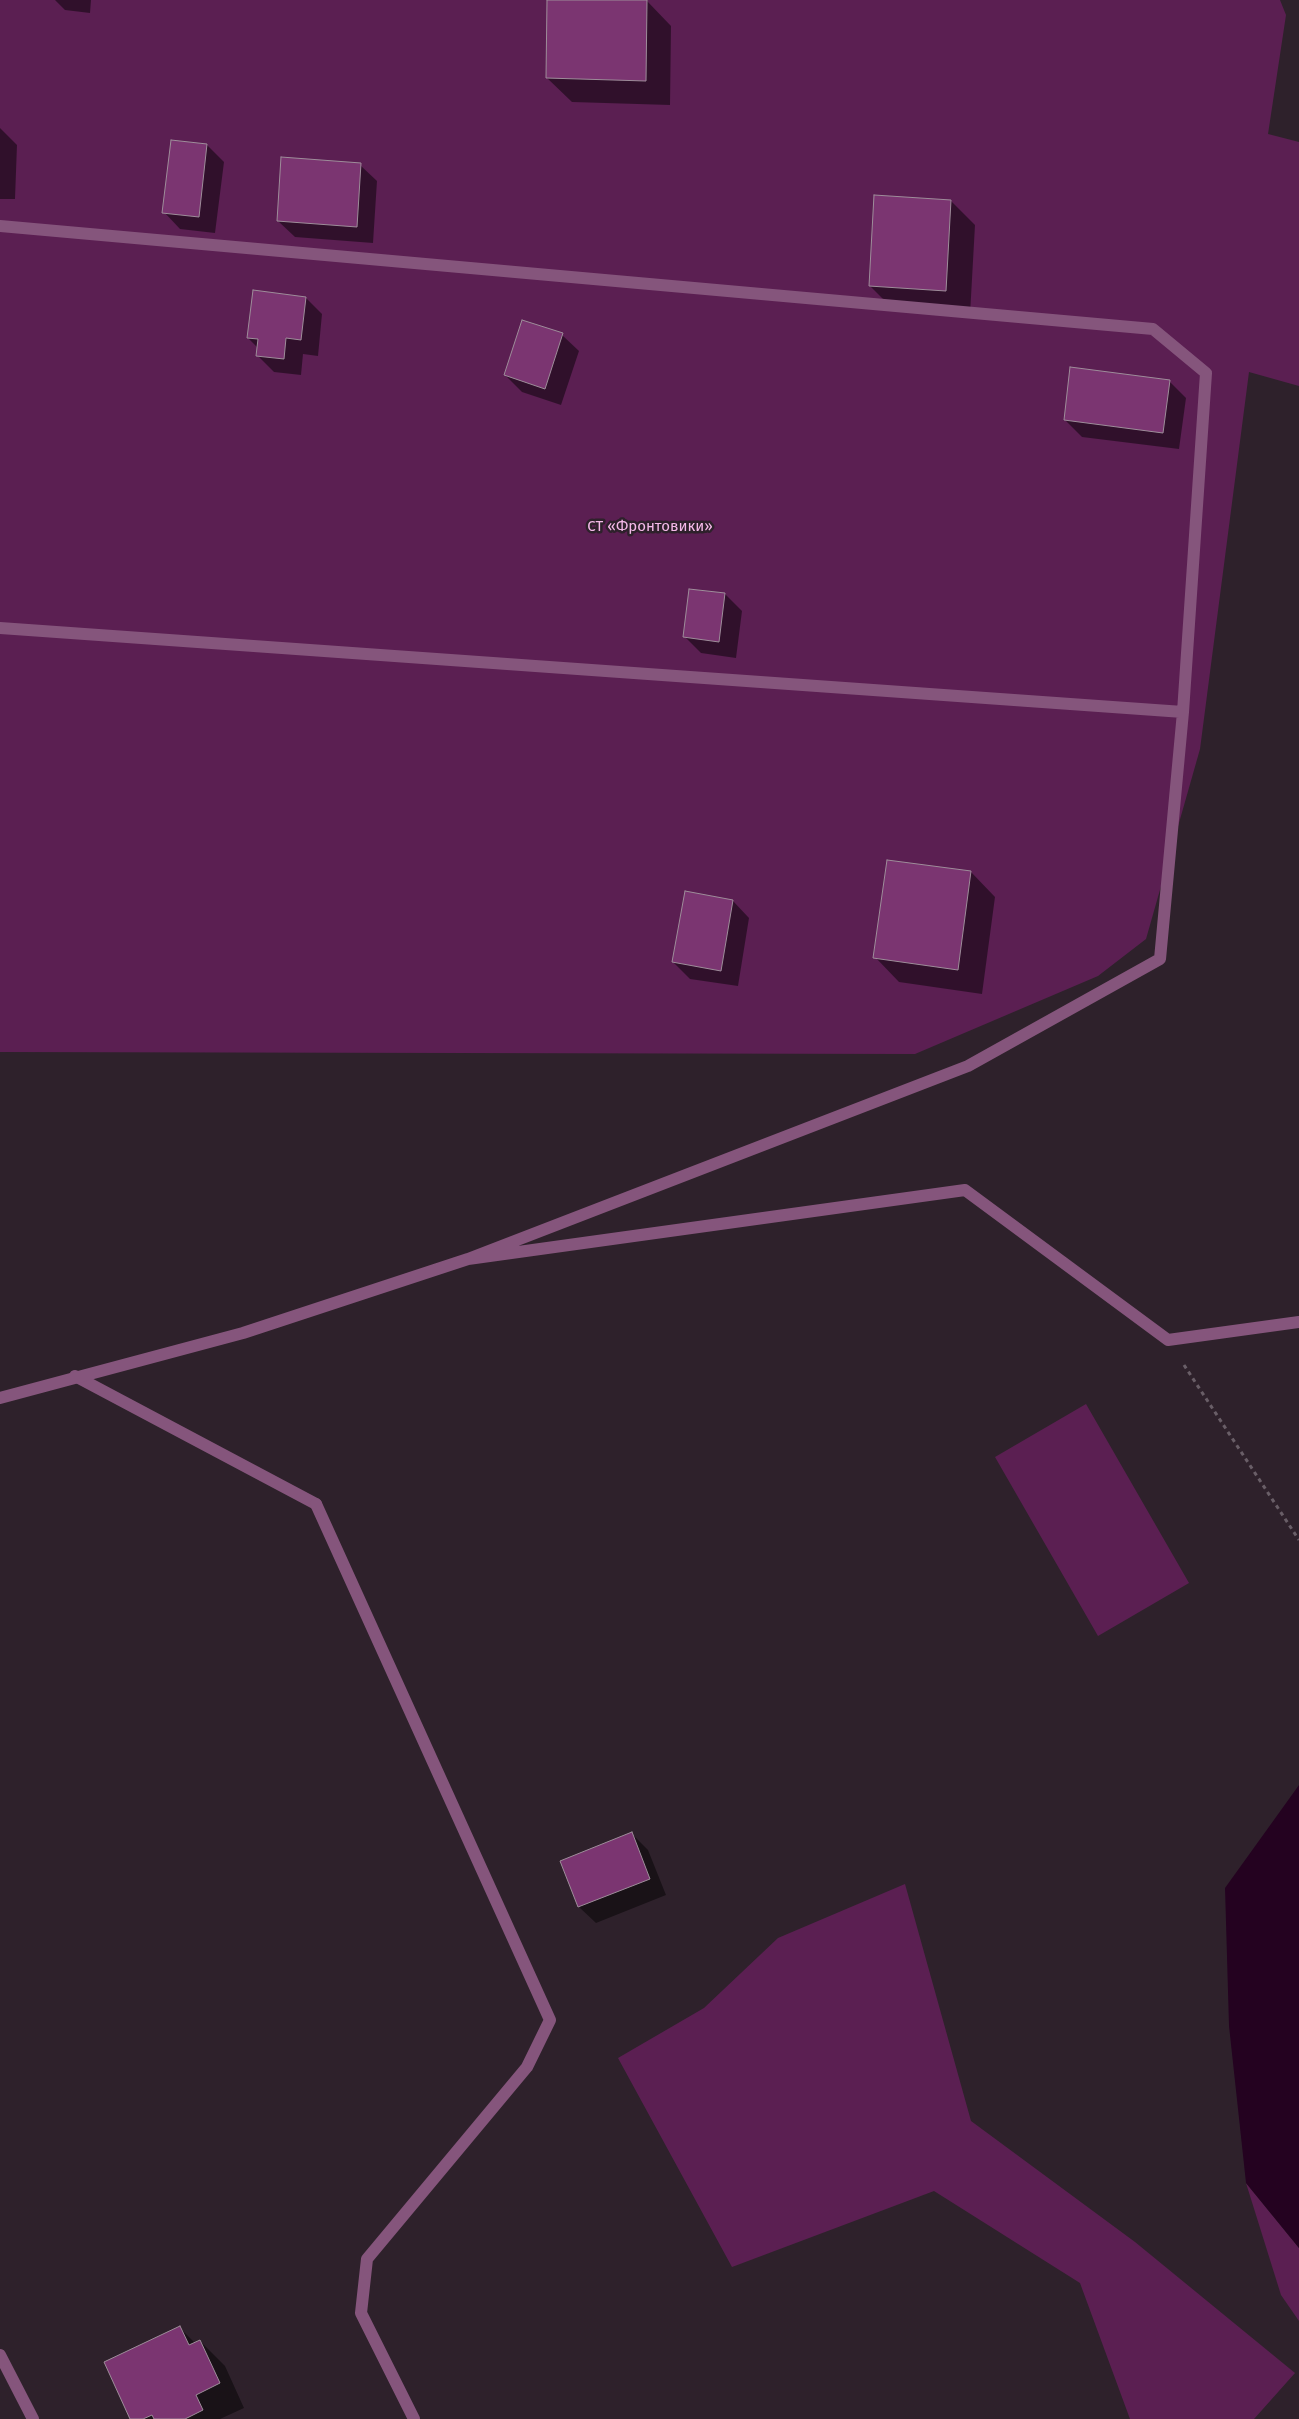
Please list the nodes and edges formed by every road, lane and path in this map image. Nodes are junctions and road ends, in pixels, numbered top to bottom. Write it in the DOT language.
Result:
graph roads {
  1 [pos="0,226"];
  2 [pos="0,628"];
  3 [pos="1183,712"];
  4 [pos="468,1259"];
  5 [pos="1299,1322"];
  6 [pos="1168,1340"];
  7 [pos="75,1376"];
  8 [pos="0,1398"];
  9 [pos="1299,1540"];
  10 [pos="0,2355"];
  11 [pos="33,2419"];
  12 [pos="414,2419"];
  1 -- 3 [label="street"];
  2 -- 3 [label="street"];
  3 -- 4 [label="street"];
  4 -- 6 [label="street"];
  4 -- 7 [label="street"];
  5 -- 6 [label="street"];
  6 -- 9 [label="path"];
  7 -- 8 [label="street"];
  7 -- 12 [label="street"];
  10 -- 11 [label="street"];
}
